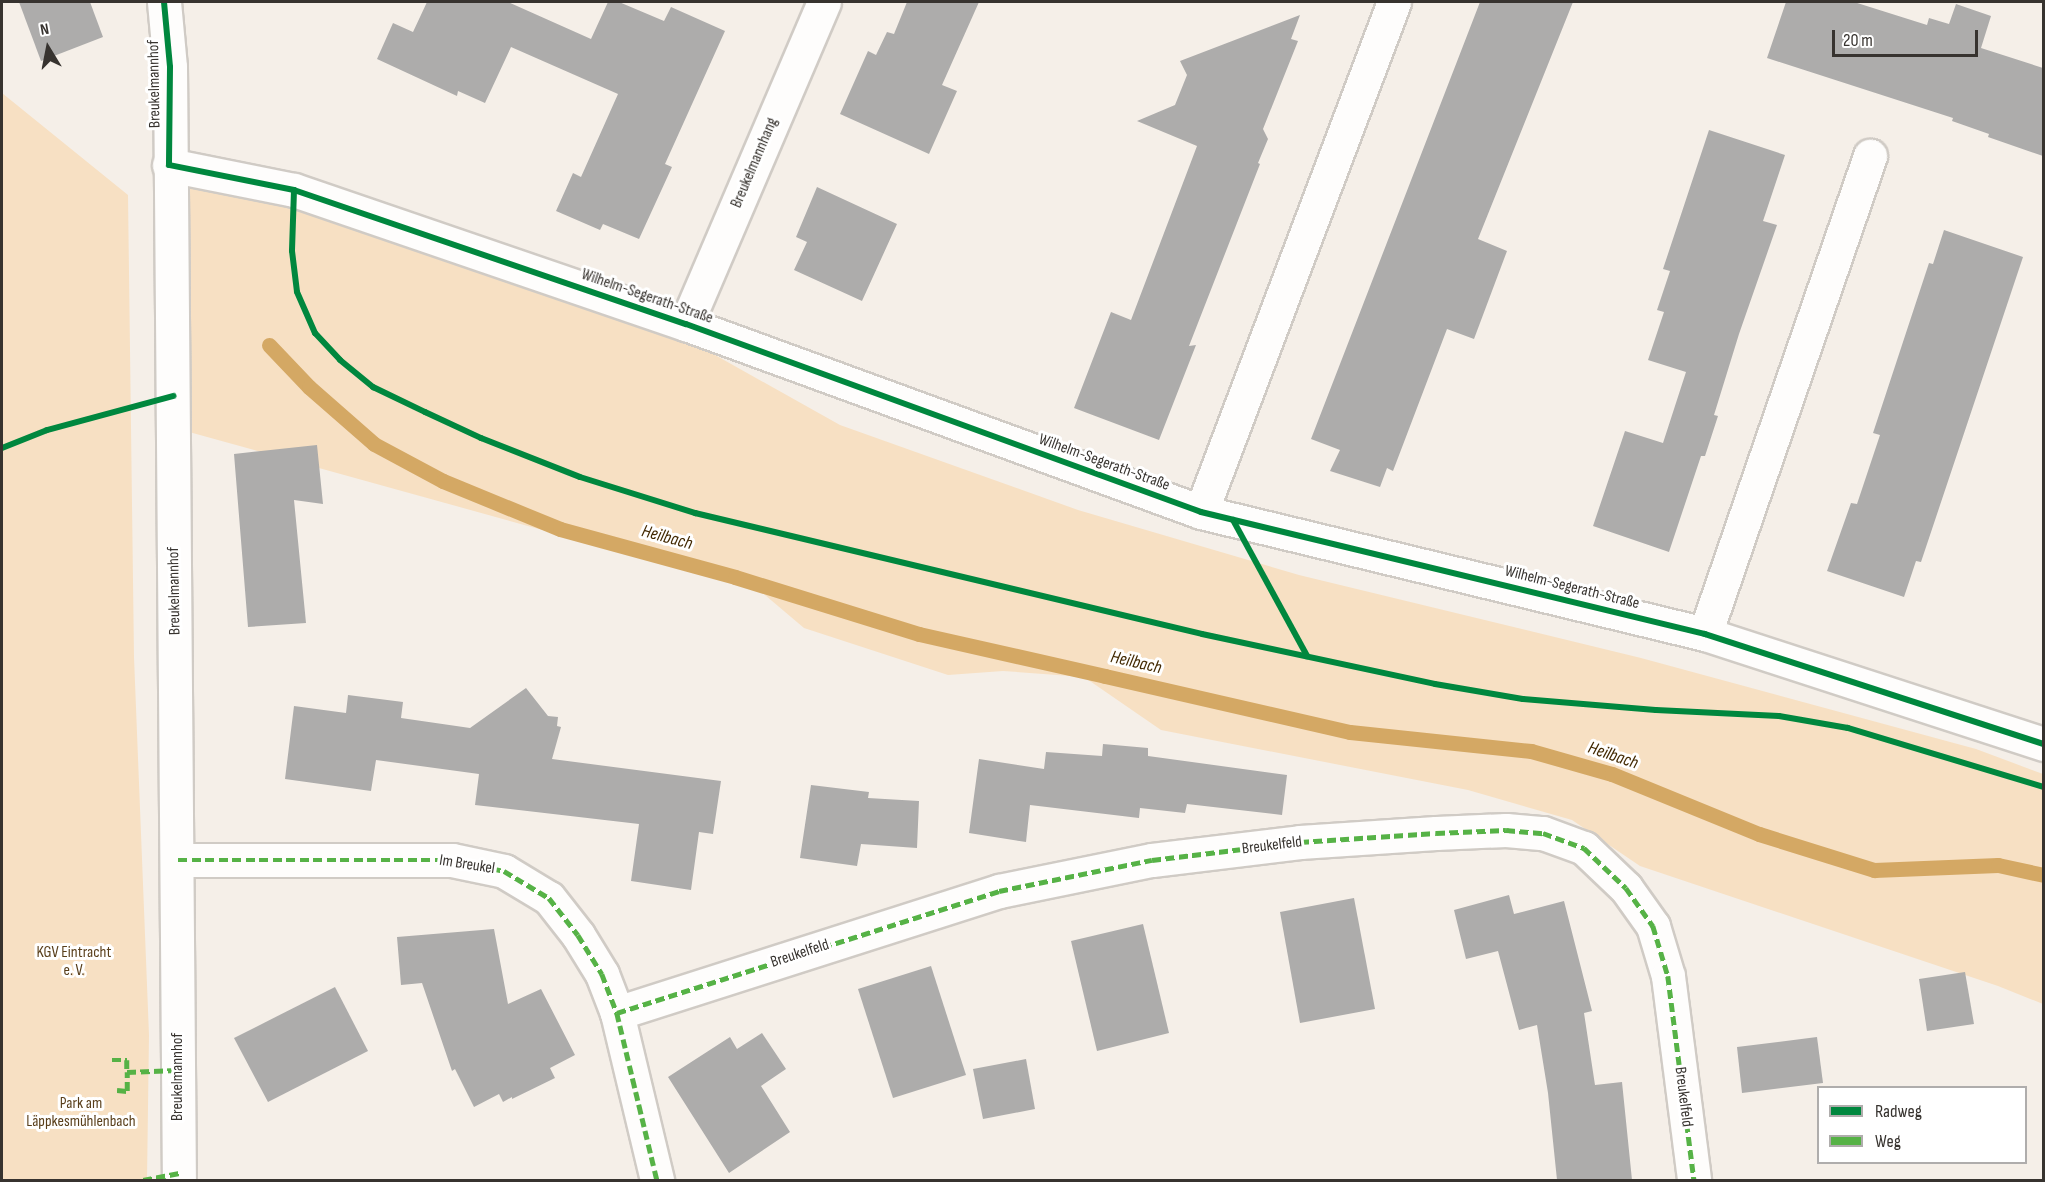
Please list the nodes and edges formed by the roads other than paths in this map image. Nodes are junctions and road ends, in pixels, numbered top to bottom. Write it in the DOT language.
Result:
graph roads {
  1 [pos="164,2"];
  2 [pos="824,2"];
  3 [pos="1394,2"];
  4 [pos="1870,156"];
  5 [pos="169,165"];
  6 [pos="686,324"];
  7 [pos="1201,512"];
  8 [pos="1705,634"];
  9 [pos="2043,744"];
  10 [pos="178,860"];
  11 [pos="617,1013"];
  12 [pos="179,1180"];
  13 [pos="657,1180"];
  14 [pos="1694,1180"];
  1 -- 5 [label="street, Breukelmannhof"];
  2 -- 6 [label="street, Breukelmannhang"];
  3 -- 7 [label="street"];
  4 -- 8 [label="street"];
  5 -- 6 [label="street, Wilhelm-Segerath-Straße"];
  5 -- 10 [label="street, Breukelmannhof"];
  6 -- 7 [label="street, Wilhelm-Segerath-Straße"];
  7 -- 8 [label="street, Wilhelm-Segerath-Straße"];
  8 -- 9 [label="street, Wilhelm-Segerath-Straße"];
  10 -- 11 [label="street, Im Breukel"];
  10 -- 12 [label="street, Breukelmannhof"];
  11 -- 13 [label="street, Im Breukel"];
  11 -- 14 [label="street, Breukelfeld"];
}
